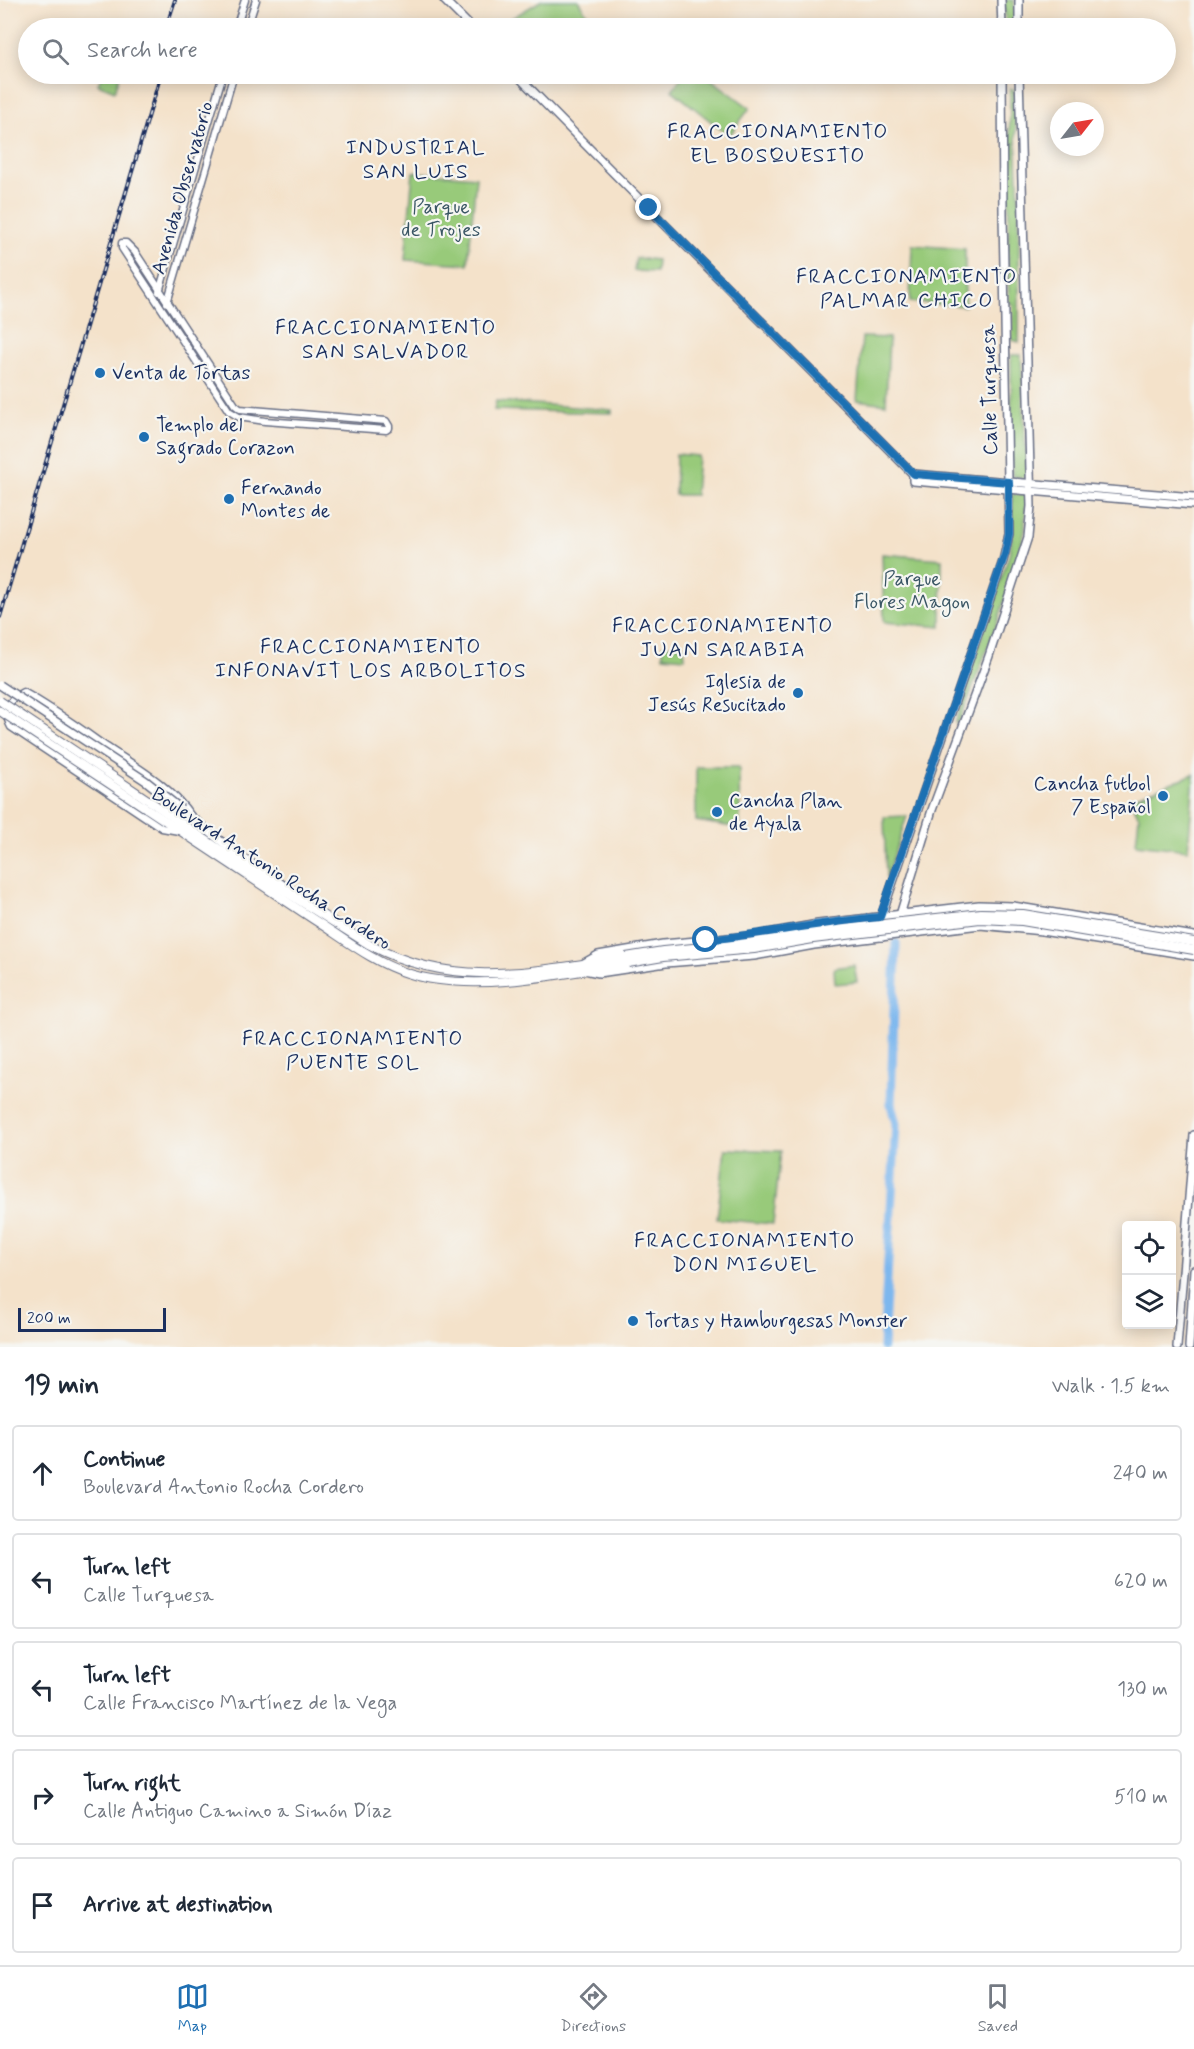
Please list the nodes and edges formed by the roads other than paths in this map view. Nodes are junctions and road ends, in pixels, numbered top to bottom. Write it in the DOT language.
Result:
graph roads {
  1 [pos="245,0"];
  2 [pos="256,0"];
  3 [pos="444,0"];
  4 [pos="1001,0"];
  5 [pos="1019,0"];
  6 [pos="239,18"];
  7 [pos="251,18"];
  8 [pos="462,18"];
  9 [pos="1002,18"];
  10 [pos="1019,18"];
  11 [pos="220,84"];
  12 [pos="231,84"];
  13 [pos="526,84"];
  14 [pos="1002,84"];
  15 [pos="1019,84"];
  16 [pos="159,290"];
  17 [pos="156,300"];
  18 [pos="168,302"];
  19 [pos="164,313"];
  20 [pos="1030,483"];
  21 [pos="1009,485"];
  22 [pos="1030,492"];
  23 [pos="1194,498"];
  24 [pos="1194,506"];
  25 [pos="0,686"];
  26 [pos="0,701"];
  27 [pos="0,711"];
  28 [pos="148,805"];
  29 [pos="195,821"];
  30 [pos="182,832"];
  31 [pos="308,905"];
  32 [pos="921,912"];
  33 [pos="900,915"];
  34 [pos="880,917"];
  35 [pos="857,919"];
  36 [pos="924,932"];
  37 [pos="902,934"];
  38 [pos="882,937"];
  39 [pos="1194,939"];
  40 [pos="860,940"];
  41 [pos="1194,949"];
  42 [pos="1182,954"];
  43 [pos="1194,956"];
  44 [pos="627,960"];
  45 [pos="583,967"];
  46 [pos="1194,1135"];
  47 [pos="1194,1270"];
  48 [pos="1177,1347"];
  49 [pos="1189,1347"];
  1 -- 6 [label="street"];
  2 -- 7 [label="street"];
  3 -- 8 [label="main road"];
  4 -- 9 [label="main road"];
  5 -- 10 [label="main road"];
  11 -- 16 [label="street, Avenida Observatorio"];
  12 -- 18 [label="street, Avenida Observatorio"];
  13 -- 21 [label="main road"];
  14 -- 21 [label="main road, Calle Turquesa"];
  15 -- 20 [label="main road, Calle Turquesa"];
  16 -- 17 [label="street, Avenida Observatorio"];
  16 -- 17 [label="street"];
  16 -- 18 [label="street"];
  17 -- 19 [label="street"];
  18 -- 19 [label="street, Avenida Observatorio"];
  18 -- 19 [label="street"];
  20 -- 21 [label="main road"];
  20 -- 22 [label="main road, Calle Turquesa"];
  20 -- 23 [label="main road"];
  21 -- 22 [label="main road"];
  21 -- 34 [label="main road, Calle Turquesa"];
  22 -- 24 [label="main road"];
  22 -- 33 [label="main road, Calle Turquesa"];
  25 -- 29 [label="main road, bridge"];
  26 -- 28 [label="highway, Boulevard Antonio Rocha Cordero, bridge"];
  27 -- 28 [label="highway, Boulevard Antonio Rocha Cordero, bridge"];
  28 -- 30 [label="highway, Boulevard Antonio Rocha Cordero"];
  28 -- 31 [label="highway, Boulevard Antonio Rocha Cordero"];
  29 -- 30 [label="street"];
  29 -- 31 [label="main road"];
  30 -- 45 [label="highway, Boulevard Antonio Rocha Cordero"];
  31 -- 45 [label="highway, Boulevard Antonio Rocha Cordero"];
  32 -- 33 [label="main road, Boulevard Antonio Rocha Cordero"];
  32 -- 36 [label="main road"];
  32 -- 39 [label="main road, Boulevard Antonio Rocha Cordero"];
  33 -- 34 [label="main road, Boulevard Antonio Rocha Cordero"];
  33 -- 37 [label="main road, Calle Turquesa"];
  34 -- 35 [label="main road, Boulevard Antonio Rocha Cordero"];
  34 -- 38 [label="main road, Calle Turquesa"];
  35 -- 40 [label="main road"];
  35 -- 45 [label="main road, Boulevard Antonio Rocha Cordero"];
  36 -- 37 [label="main road, Boulevard Antonio Rocha Cordero"];
  36 -- 42 [label="main road, Boulevard Antonio Rocha Cordero"];
  37 -- 38 [label="main road, Boulevard Antonio Rocha Cordero"];
  38 -- 40 [label="main road, Boulevard Antonio Rocha Cordero"];
  39 -- 44 [label="highway, Boulevard Antonio Rocha Cordero, bridge"];
  40 -- 45 [label="main road, Boulevard Antonio Rocha Cordero"];
  41 -- 42 [label="main road"];
  41 -- 44 [label="highway, Boulevard Antonio Rocha Cordero, bridge"];
  42 -- 43 [label="main road, Boulevard Antonio Rocha Cordero"];
  44 -- 45 [label="highway, Boulevard Antonio Rocha Cordero"];
  46 -- 48 [label="main road"];
  47 -- 49 [label="main road"];
}
